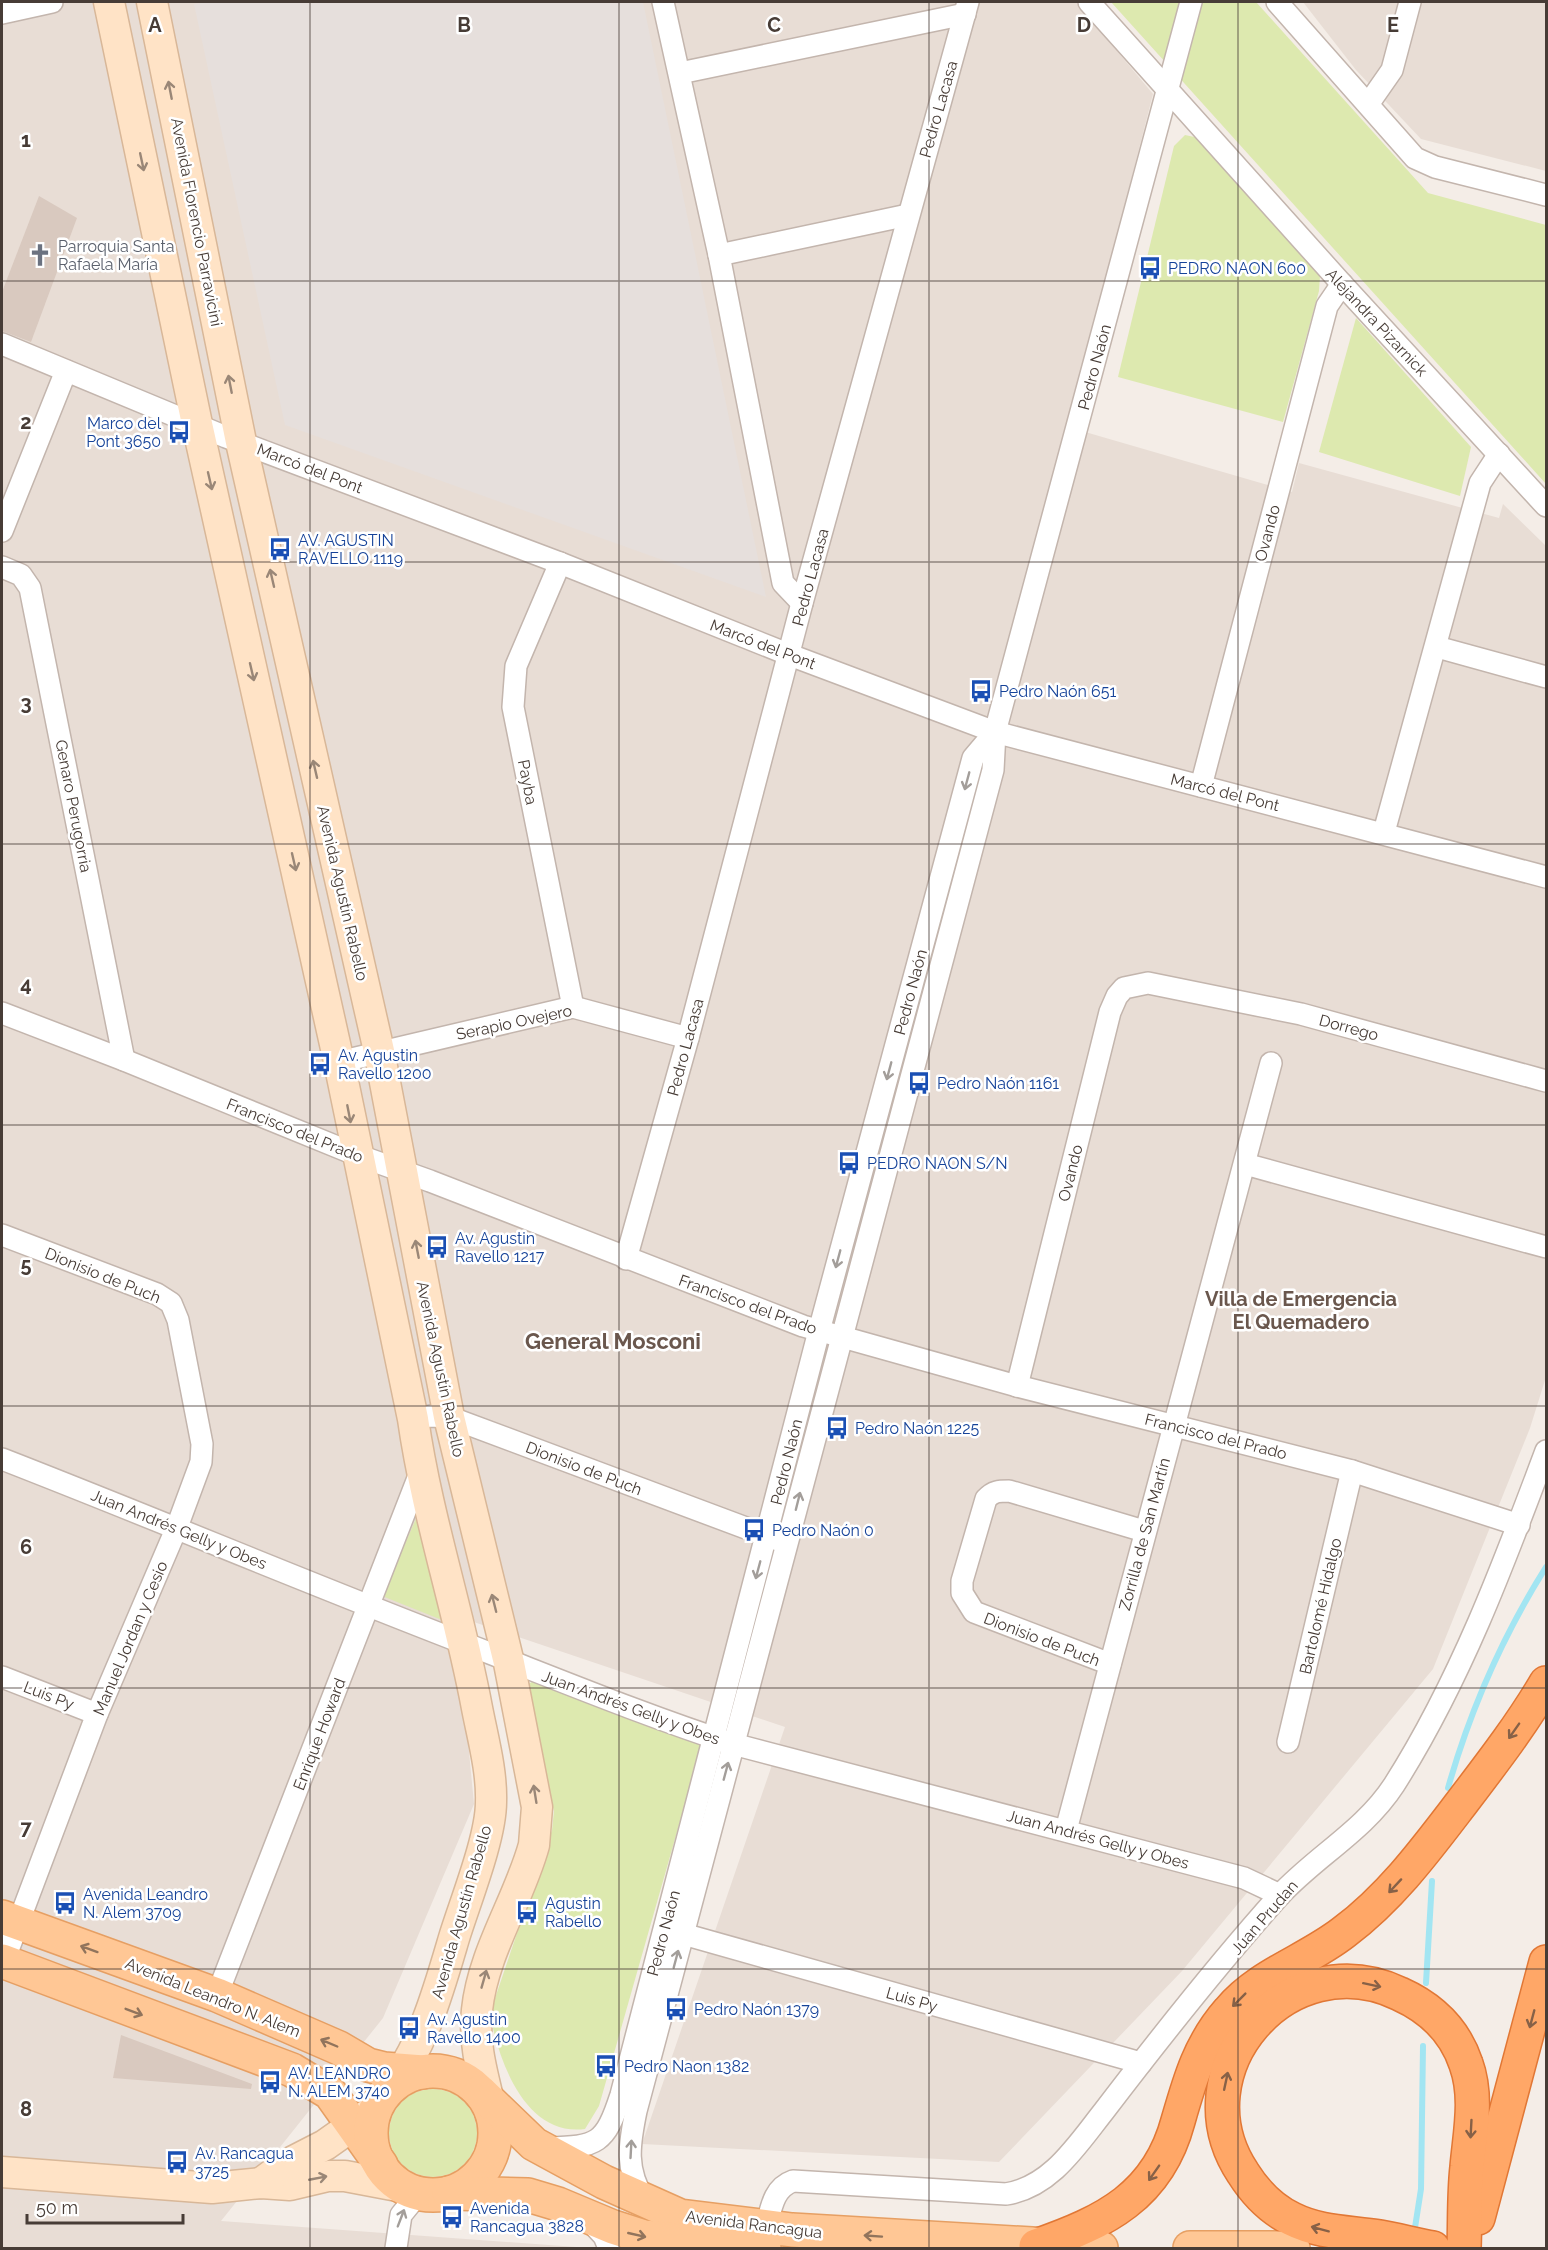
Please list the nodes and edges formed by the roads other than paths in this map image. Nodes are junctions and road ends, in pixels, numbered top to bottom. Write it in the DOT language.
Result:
graph roads {
  1 [pos="52,2"];
  2 [pos="109,2"];
  3 [pos="152,2"];
  4 [pos="663,2"];
  5 [pos="1089,2"];
  6 [pos="1191,2"];
  7 [pos="1277,2"];
  8 [pos="1410,2"];
  9 [pos="967,8"];
  10 [pos="2,13"];
  11 [pos="680,73"];
  12 [pos="1168,91"];
  13 [pos="1369,102"];
  14 [pos="1546,195"];
  15 [pos="908,215"];
  16 [pos="719,255"];
  17 [pos="1342,284"];
  18 [pos="2,344"];
  19 [pos="66,371"];
  20 [pos="197,424"];
  21 [pos="241,442"];
  22 [pos="1499,454"];
  23 [pos="1546,506"];
  24 [pos="2,531"];
  25 [pos="560,563"];
  26 [pos="2,567"];
  27 [pos="802,603"];
  28 [pos="1437,647"];
  29 [pos="790,655"];
  30 [pos="1546,677"];
  31 [pos="995,732"];
  32 [pos="1201,786"];
  33 [pos="1384,832"];
  34 [pos="1546,877"];
  35 [pos="1148,983"];
  36 [pos="573,1007"];
  37 [pos="2,1013"];
  38 [pos="688,1038"];
  39 [pos="378,1051"];
  40 [pos="124,1060"];
  41 [pos="339,1062"];
  42 [pos="1270,1064"];
  43 [pos="1546,1081"];
  44 [pos="357,1155"];
  45 [pos="1245,1164"];
  46 [pos="402,1173"];
  47 [pos="2,1235"];
  48 [pos="1546,1247"];
  49 [pos="626,1259"];
  50 [pos="171,1304"];
  51 [pos="819,1331"];
  52 [pos="840,1337"];
  53 [pos="1017,1386"];
  54 [pos="448,1417"];
  55 [pos="413,1419"];
  56 [pos="1174,1425"];
  57 [pos="1546,1451"];
  58 [pos="2,1459"];
  59 [pos="1352,1470"];
  60 [pos="420,1473"];
  61 [pos="1519,1525"];
  62 [pos="177,1527"];
  63 [pos="1144,1532"];
  64 [pos="767,1537"];
  65 [pos="788,1542"];
  66 [pos="369,1608"];
  67 [pos="465,1646"];
  68 [pos="509,1663"];
  69 [pos="1110,1664"];
  70 [pos="2,1677"];
  71 [pos="1546,1683"];
  72 [pos="97,1714"];
  73 [pos="724,1741"];
  74 [pos="1288,1742"];
  75 [pos="1066,1830"];
  76 [pos="1280,1895"];
  77 [pos="10,1920"];
  78 [pos="683,1935"];
  79 [pos="1546,1962"];
  80 [pos="2,1963"];
  81 [pos="217,1995"];
  82 [pos="1141,2063"];
  83 [pos="389,2093"];
  84 [pos="487,2101"];
  85 [pos="541,2148"];
  86 [pos="2,2172"];
  87 [pos="261,2183"];
  88 [pos="413,2185"];
  89 [pos="646,2203"];
  90 [pos="583,2213"];
  91 [pos="765,2238"];
  92 [pos="1036,2246"];
  93 [pos="702,2247"];
  94 [pos="396,2248"];
  95 [pos="609,2248"];
  96 [pos="1101,2248"];
  97 [pos="1190,2248"];
  98 [pos="1293,2248"];
  99 [pos="1433,2248"];
  100 [pos="1464,2248"];
  101 [pos="1469,2248"];
  1 -- 10 [label="street"];
  2 -- 20 [label="main road, one-way"];
  21 -- 3 [label="main road, Avenida Florencio Parravicini, one-way"];
  4 -- 11 [label="street"];
  5 -- 12 [label="street, Alejandra Pizarnick"];
  6 -- 12 [label="street, Pedro Naón"];
  7 -- 13 [label="street"];
  8 -- 13 [label="street"];
  9 -- 11 [label="street"];
  9 -- 15 [label="street, Pedro Lacasa"];
  11 -- 16 [label="street"];
  12 -- 17 [label="street, Alejandra Pizarnick"];
  12 -- 31 [label="street, Pedro Naón"];
  13 -- 14 [label="street"];
  15 -- 16 [label="street"];
  15 -- 27 [label="street, Pedro Lacasa"];
  16 -- 27 [label="street"];
  17 -- 22 [label="street, Alejandra Pizarnick"];
  17 -- 32 [label="street, Ovando"];
  18 -- 19 [label="street, Marcó del Pont"];
  19 -- 20 [label="street, Marcó del Pont"];
  19 -- 24 [label="street"];
  20 -- 21 [label="street, Marcó del Pont"];
  20 -- 41 [label="main road, Avenida Agustín Rabello, one-way"];
  21 -- 25 [label="street, Marcó del Pont"];
  39 -- 21 [label="main road, Avenida Agustín Rabello, one-way"];
  22 -- 23 [label="street, Alejandra Pizarnick"];
  22 -- 28 [label="street"];
  25 -- 29 [label="street, Marcó del Pont"];
  25 -- 36 [label="street, Payba"];
  26 -- 40 [label="street, Genaro Perugorria"];
  27 -- 29 [label="street, Pedro Lacasa"];
  28 -- 30 [label="street"];
  28 -- 33 [label="street"];
  29 -- 31 [label="street, Marcó del Pont"];
  29 -- 38 [label="street, Pedro Lacasa"];
  31 -- 32 [label="street, Marcó del Pont"];
  31 -- 51 [label="street, Pedro Naón, one-way"];
  31 -- 52 [label="street, Pedro Naón"];
  32 -- 33 [label="street, Marcó del Pont"];
  33 -- 34 [label="street, Marcó del Pont"];
  35 -- 43 [label="street, Dorrego"];
  35 -- 53 [label="street, Ovando"];
  36 -- 38 [label="street, Serapio Ovejero"];
  36 -- 39 [label="street, Serapio Ovejero"];
  37 -- 40 [label="street, Francisco del Prado"];
  38 -- 49 [label="street, Pedro Lacasa"];
  39 -- 41 [label="street, Serapio Ovejero"];
  39 -- 46 [label="main road, Avenida Agustín Rabello"];
  40 -- 44 [label="street, Francisco del Prado"];
  41 -- 44 [label="main road, Avenida Agustín Rabello, one-way"];
  42 -- 45 [label="street, Zorrilla de San Martín"];
  44 -- 46 [label="street, Francisco del Prado"];
  44 -- 55 [label="main road, Avenida Agustín Rabello"];
  45 -- 48 [label="street"];
  45 -- 56 [label="street, Zorrilla de San Martín"];
  46 -- 49 [label="street, Francisco del Prado"];
  54 -- 46 [label="main road, Avenida Agustín Rabello, one-way"];
  47 -- 50 [label="street, Dionisio de Puch"];
  49 -- 51 [label="street, Francisco del Prado"];
  50 -- 62 [label="street, Manuel Jordan y Cesio"];
  51 -- 52 [label="street, Francisco del Prado"];
  51 -- 64 [label="street, Pedro Naón"];
  52 -- 53 [label="street, Francisco del Prado"];
  65 -- 52 [label="street, Pedro Naón, one-way"];
  53 -- 56 [label="street, Francisco del Prado"];
  54 -- 55 [label="street, Dionisio de Puch"];
  54 -- 64 [label="street, Dionisio de Puch"];
  68 -- 54 [label="main road, Avenida Agustín Rabello, one-way"];
  55 -- 60 [label="main road, Avenida Agustín Rabello"];
  56 -- 59 [label="street, Francisco del Prado"];
  56 -- 63 [label="street, Zorrilla de San Martín"];
  57 -- 61 [label="street, Juan Prudan"];
  58 -- 62 [label="street, Juan Andrés Gelly y Obes"];
  59 -- 61 [label="street, Francisco del Prado"];
  59 -- 74 [label="street, Bartolomé Hidalgo"];
  60 -- 66 [label="street, Enrique Howard"];
  60 -- 67 [label="main road, Avenida Agustín Rabello"];
  61 -- 76 [label="street, Juan Prudan"];
  62 -- 66 [label="street, Juan Andrés Gelly y Obes"];
  62 -- 72 [label="street, Manuel Jordan y Cesio"];
  63 -- 69 [label="street, Zorrilla de San Martín"];
  63 -- 69 [label="street, Dionisio de Puch"];
  64 -- 65 [label="street, Dionisio de Puch"];
  64 -- 73 [label="street, Pedro Naón, one-way"];
  65 -- 73 [label="street, Pedro Naón"];
  66 -- 67 [label="street, Juan Andrés Gelly y Obes"];
  66 -- 81 [label="street, Enrique Howard"];
  67 -- 68 [label="street, Juan Andrés Gelly y Obes"];
  67 -- 83 [label="main road, Avenida Agustín Rabello"];
  68 -- 73 [label="street, Juan Andrés Gelly y Obes"];
  84 -- 68 [label="main road, Avenida Agustín Rabello, one-way"];
  69 -- 75 [label="street, Zorrilla de San Martín"];
  70 -- 72 [label="street, Luis Py"];
  71 -- 92 [label="highway, one-way"];
  72 -- 77 [label="street, Manuel Jordan y Cesio"];
  73 -- 75 [label="street, Juan Andrés Gelly y Obes"];
  78 -- 73 [label="street, Pedro Naón, one-way"];
  73 -- 85 [label="street, Pedro Naón"];
  75 -- 76 [label="street, Juan Andrés Gelly y Obes"];
  76 -- 82 [label="street, Juan Prudan"];
  77 -- 80 [label="street, Manuel Jordan y Cesio"];
  81 -- 77 [label="main road, Avenida Leandro N. Alem, one-way"];
  78 -- 82 [label="street, Luis Py"];
  89 -- 78 [label="street, Pedro Naón, one-way"];
  79 -- 101 [label="highway, one-way"];
  80 -- 83 [label="main road, one-way"];
  83 -- 81 [label="main road, Avenida Leandro N. Alem, one-way"];
  82 -- 91 [label="street, Juan Prudan"];
  83 -- 84 [label="main road"];
  83 -- 87 [label="main road, Avenida Rancagua"];
  83 -- 88 [label="main road"];
  84 -- 85 [label="main road, Avenida Rancagua"];
  84 -- 88 [label="main road"];
  85 -- 89 [label="main road, Avenida Rancagua"];
  86 -- 87 [label="main road, Avenida Rancagua"];
  87 -- 88 [label="main road, Avenida Rancagua, one-way"];
  88 -- 90 [label="main road, Avenida Rancagua"];
  94 -- 88 [label="street, one-way"];
  89 -- 91 [label="main road, Avenida Rancagua"];
  90 -- 93 [label="main road, Avenida Rancagua, one-way"];
  90 -- 95 [label="street"];
  92 -- 91 [label="main road, Avenida Rancagua, one-way"];
  91 -- 93 [label="main road, Avenida Rancagua"];
  92 -- 96 [label="main road, Avenida Rancagua"];
  97 -- 98 [label="main road"];
  99 -- 100 [label="highway, one-way"];
}
